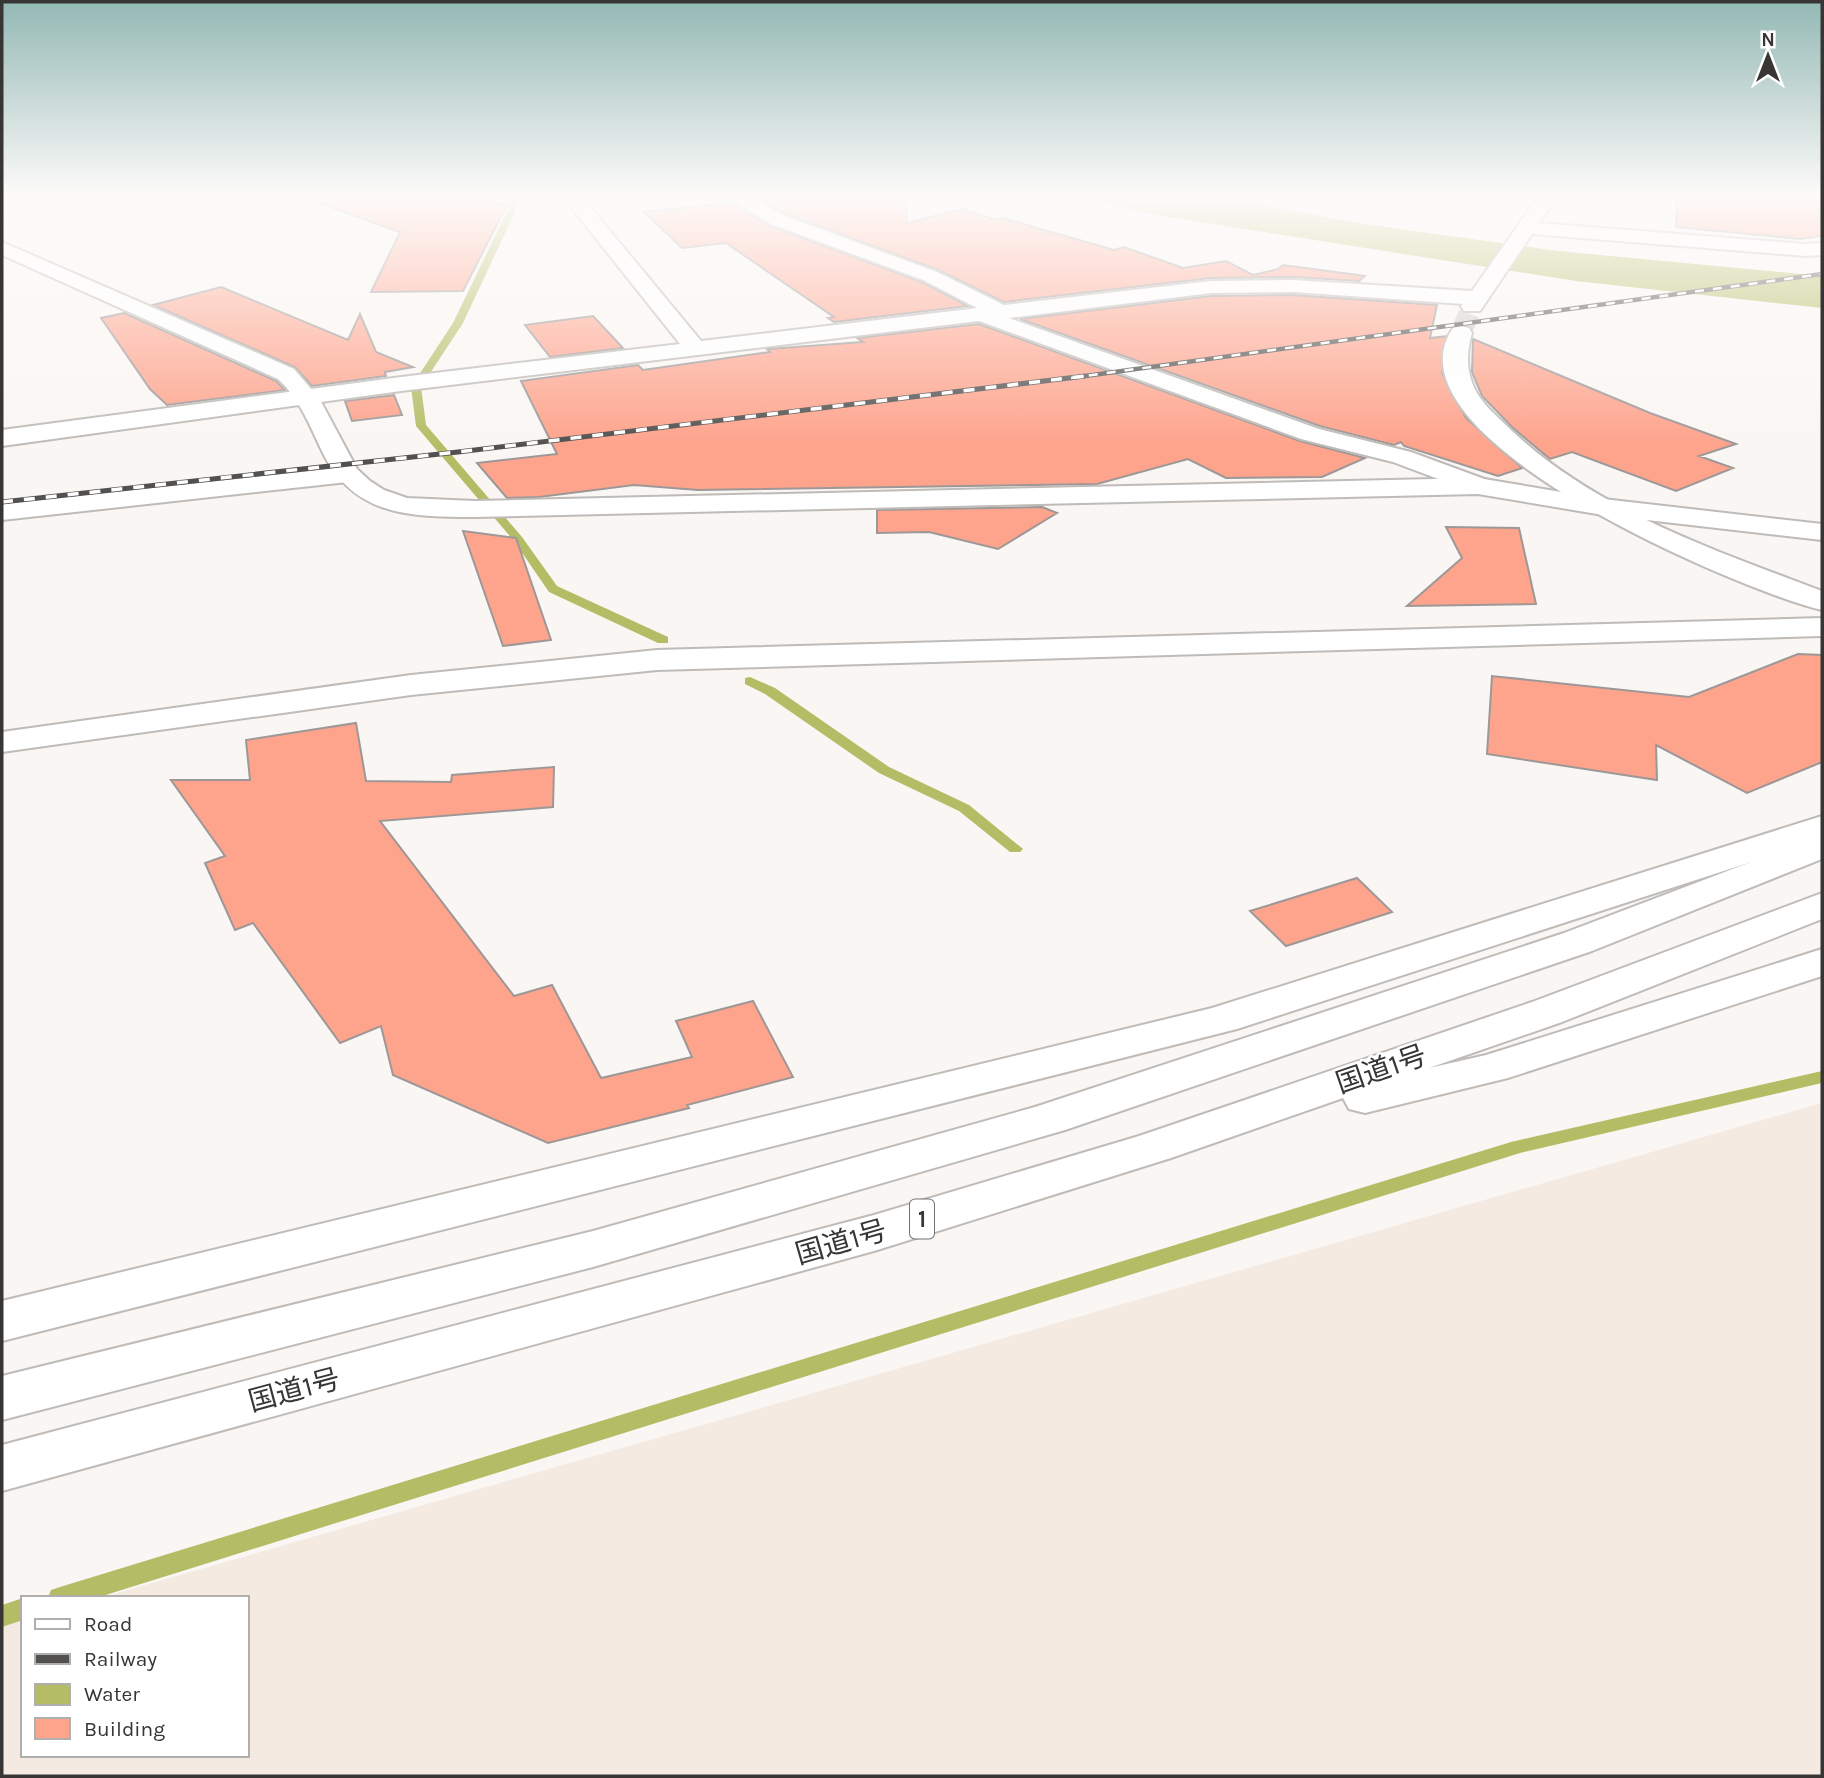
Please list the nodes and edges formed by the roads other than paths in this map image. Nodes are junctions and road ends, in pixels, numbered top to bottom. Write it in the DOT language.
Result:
graph roads {
  1 [pos="74,280"];
  2 [pos="640,280"];
  3 [pos="938,280"];
  4 [pos="1490,280"];
  5 [pos="991,314"];
  6 [pos="1461,333"];
  7 [pos="695,348"];
  8 [pos="306,396"];
  9 [pos="2,438"];
  10 [pos="348,475"];
  11 [pos="1478,486"];
  12 [pos="1603,507"];
  13 [pos="2,512"];
  14 [pos="1822,532"];
  15 [pos="1822,601"];
  16 [pos="1822,627"];
  17 [pos="2,742"];
  18 [pos="1822,827"];
  19 [pos="1822,846"];
  20 [pos="1822,905"];
  21 [pos="1822,962"];
  22 [pos="1155,1147"];
  23 [pos="2,1321"];
  24 [pos="2,1398"];
  25 [pos="2,1468"];
  1 -- 8 [label="main road"];
  2 -- 7 [label="main road"];
  3 -- 5 [label="main road"];
  4 -- 5 [label="main road"];
  5 -- 7 [label="main road"];
  5 -- 11 [label="main road"];
  6 -- 12 [label="main road"];
  7 -- 8 [label="main road"];
  8 -- 9 [label="main road"];
  8 -- 10 [label="main road"];
  10 -- 11 [label="main road"];
  10 -- 13 [label="main road"];
  11 -- 12 [label="main road"];
  12 -- 14 [label="main road"];
  12 -- 15 [label="main road"];
  16 -- 17 [label="main road"];
  18 -- 23 [label="main road"];
  19 -- 24 [label="main road"];
  20 -- 22 [label="main road, 国道1号 / 1"];
  21 -- 22 [label="main road"];
  22 -- 25 [label="main road, 国道1号 / 1"];
}
